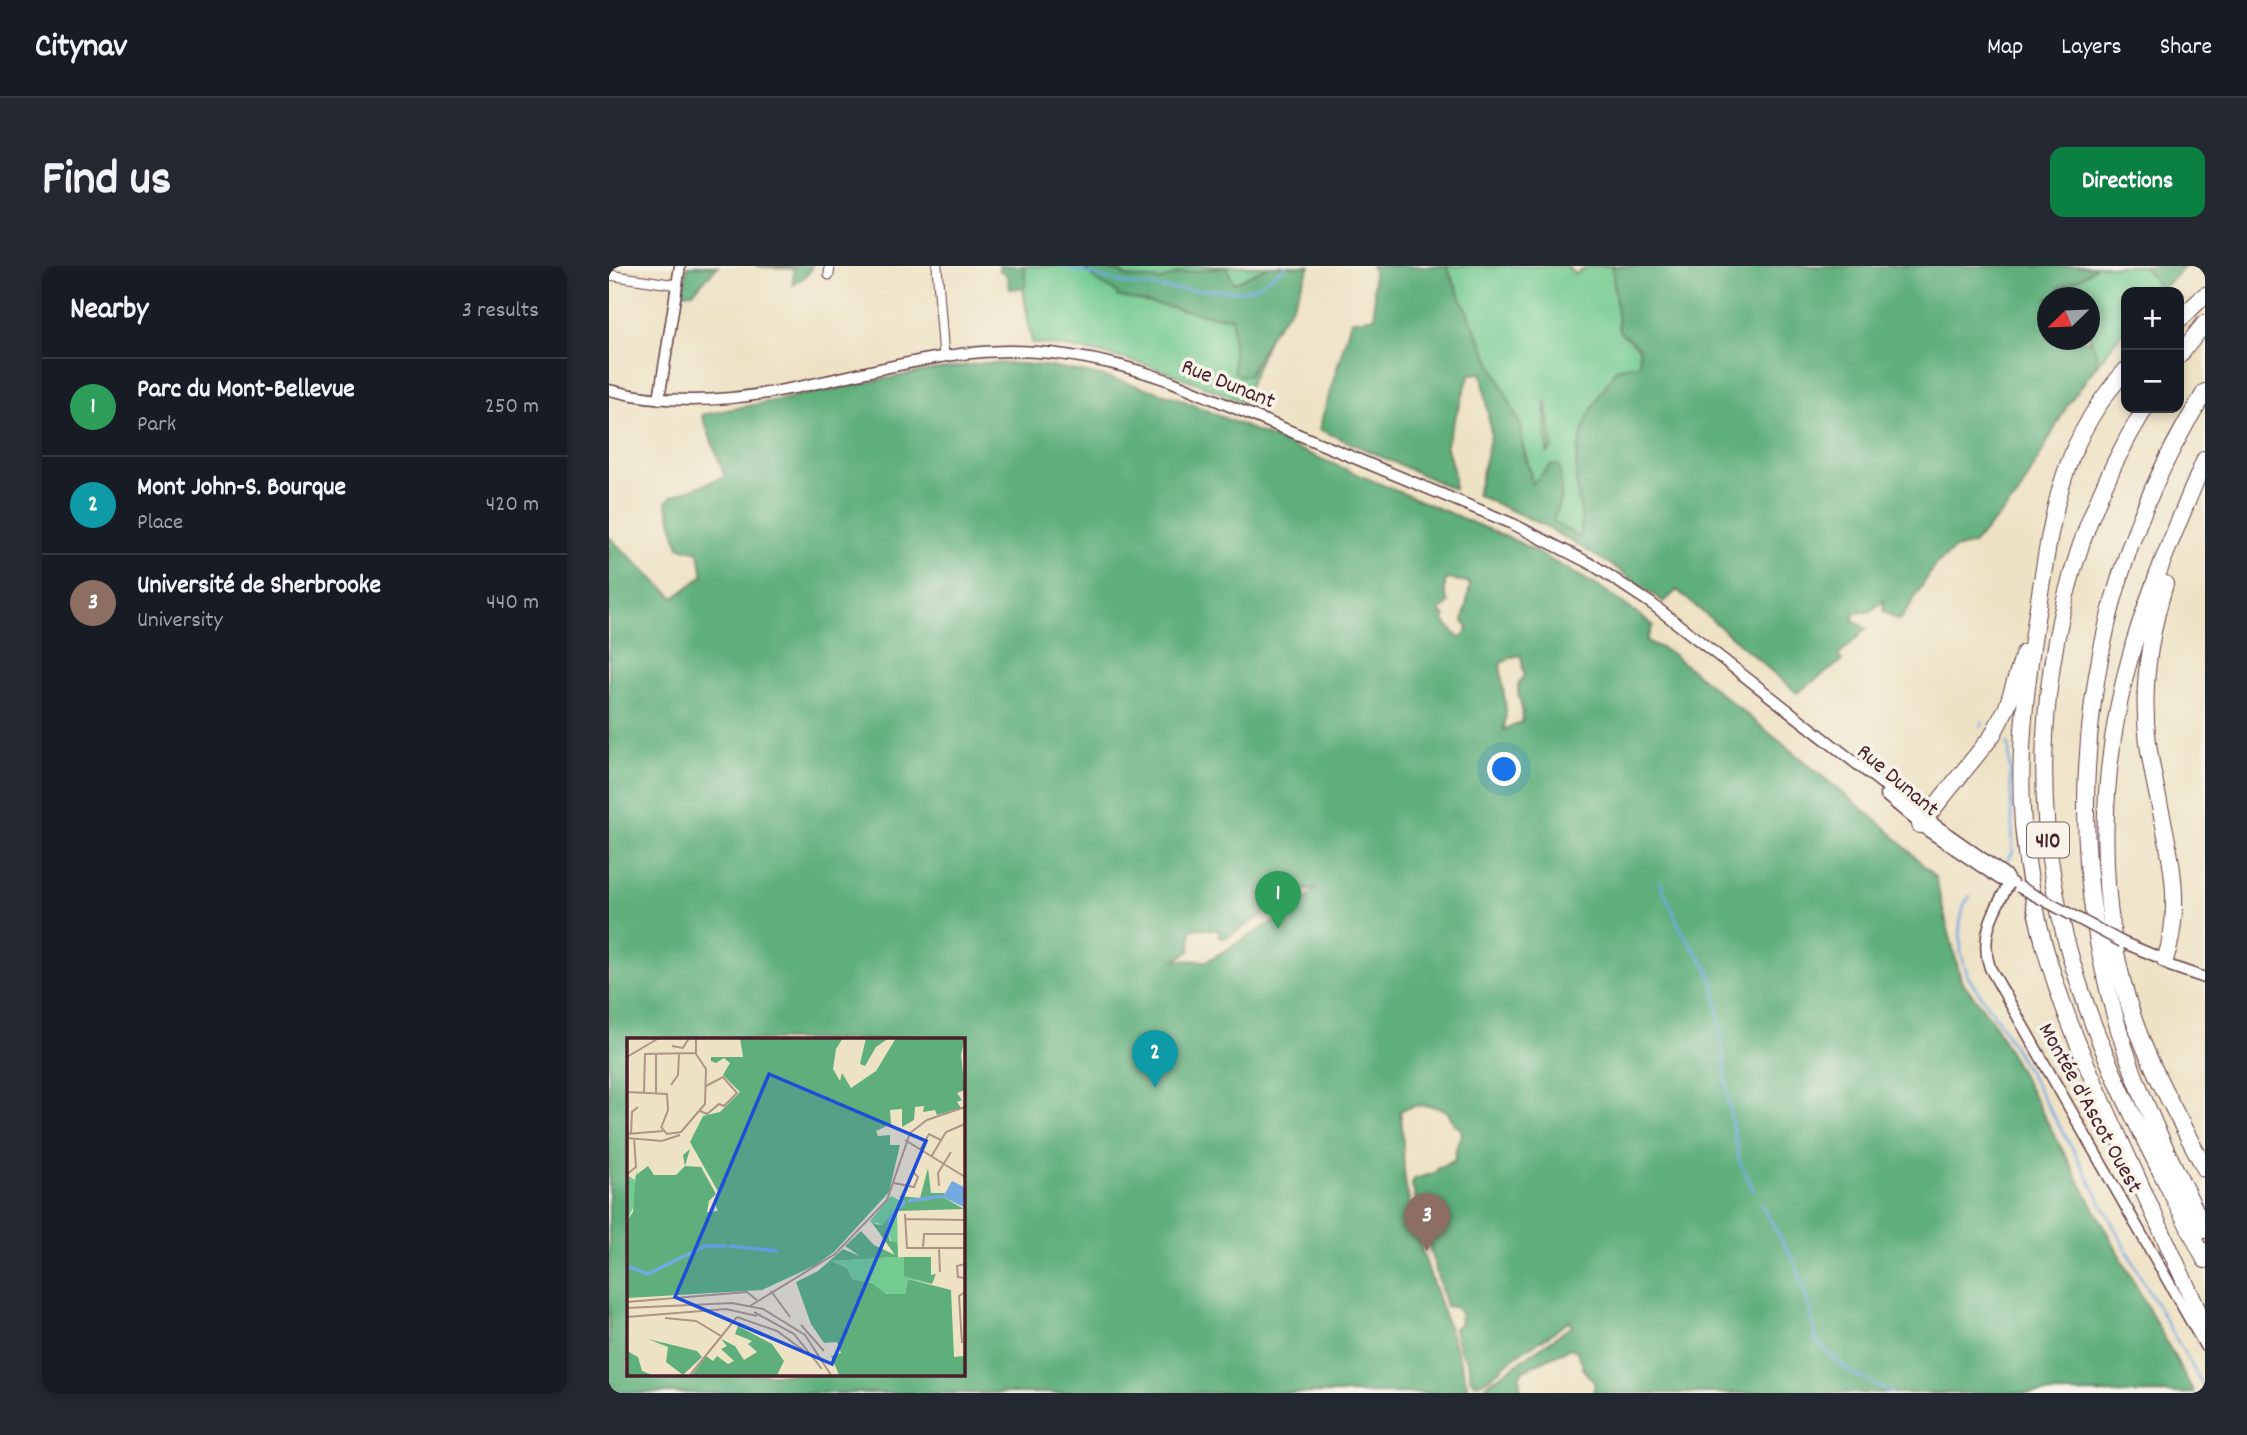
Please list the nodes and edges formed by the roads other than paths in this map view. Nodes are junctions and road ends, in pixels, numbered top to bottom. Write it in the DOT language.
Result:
graph roads {
  1 [pos="680,266"];
  2 [pos="937,266"];
  3 [pos="609,275"];
  4 [pos="677,285"];
  5 [pos="2205,295"];
  6 [pos="2184,315"];
  7 [pos="2205,323"];
  8 [pos="2184,350"];
  9 [pos="944,356"];
  10 [pos="2121,377"];
  11 [pos="609,390"];
  12 [pos="2205,392"];
  13 [pos="659,399"];
  14 [pos="2142,413"];
  15 [pos="2205,459"];
  16 [pos="2197,479"];
  17 [pos="2037,610"];
  18 [pos="1923,822"];
  19 [pos="2015,885"];
  20 [pos="2165,960"];
  21 [pos="2205,972"];
  22 [pos="2205,978"];
  23 [pos="2205,1169"];
  24 [pos="2205,1230"];
  25 [pos="2205,1260"];
  26 [pos="2205,1326"];
  27 [pos="2205,1346"];
  1 -- 4 [label="street"];
  2 -- 9 [label="street"];
  3 -- 4 [label="street"];
  4 -- 13 [label="street"];
  5 -- 6 [label="highway"];
  7 -- 8 [label="highway"];
  9 -- 13 [label="street, Rue Dunant"];
  9 -- 18 [label="street, Rue Dunant"];
  10 -- 17 [label="highway"];
  11 -- 13 [label="street, Rue Dunant"];
  12 -- 24 [label="highway, 410"];
  14 -- 25 [label="highway, 410"];
  15 -- 16 [label="highway"];
  16 -- 20 [label="highway"];
  16 -- 23 [label="highway"];
  17 -- 18 [label="highway"];
  17 -- 26 [label="highway"];
  18 -- 19 [label="street, Rue Dunant"];
  19 -- 20 [label="street, Rue Dunant, bridge"];
  19 -- 27 [label="street, Montée d'Ascot Ouest"];
  20 -- 21 [label="street, Rue Dunant"];
  20 -- 22 [label="street, Rue Dunant"];
}
